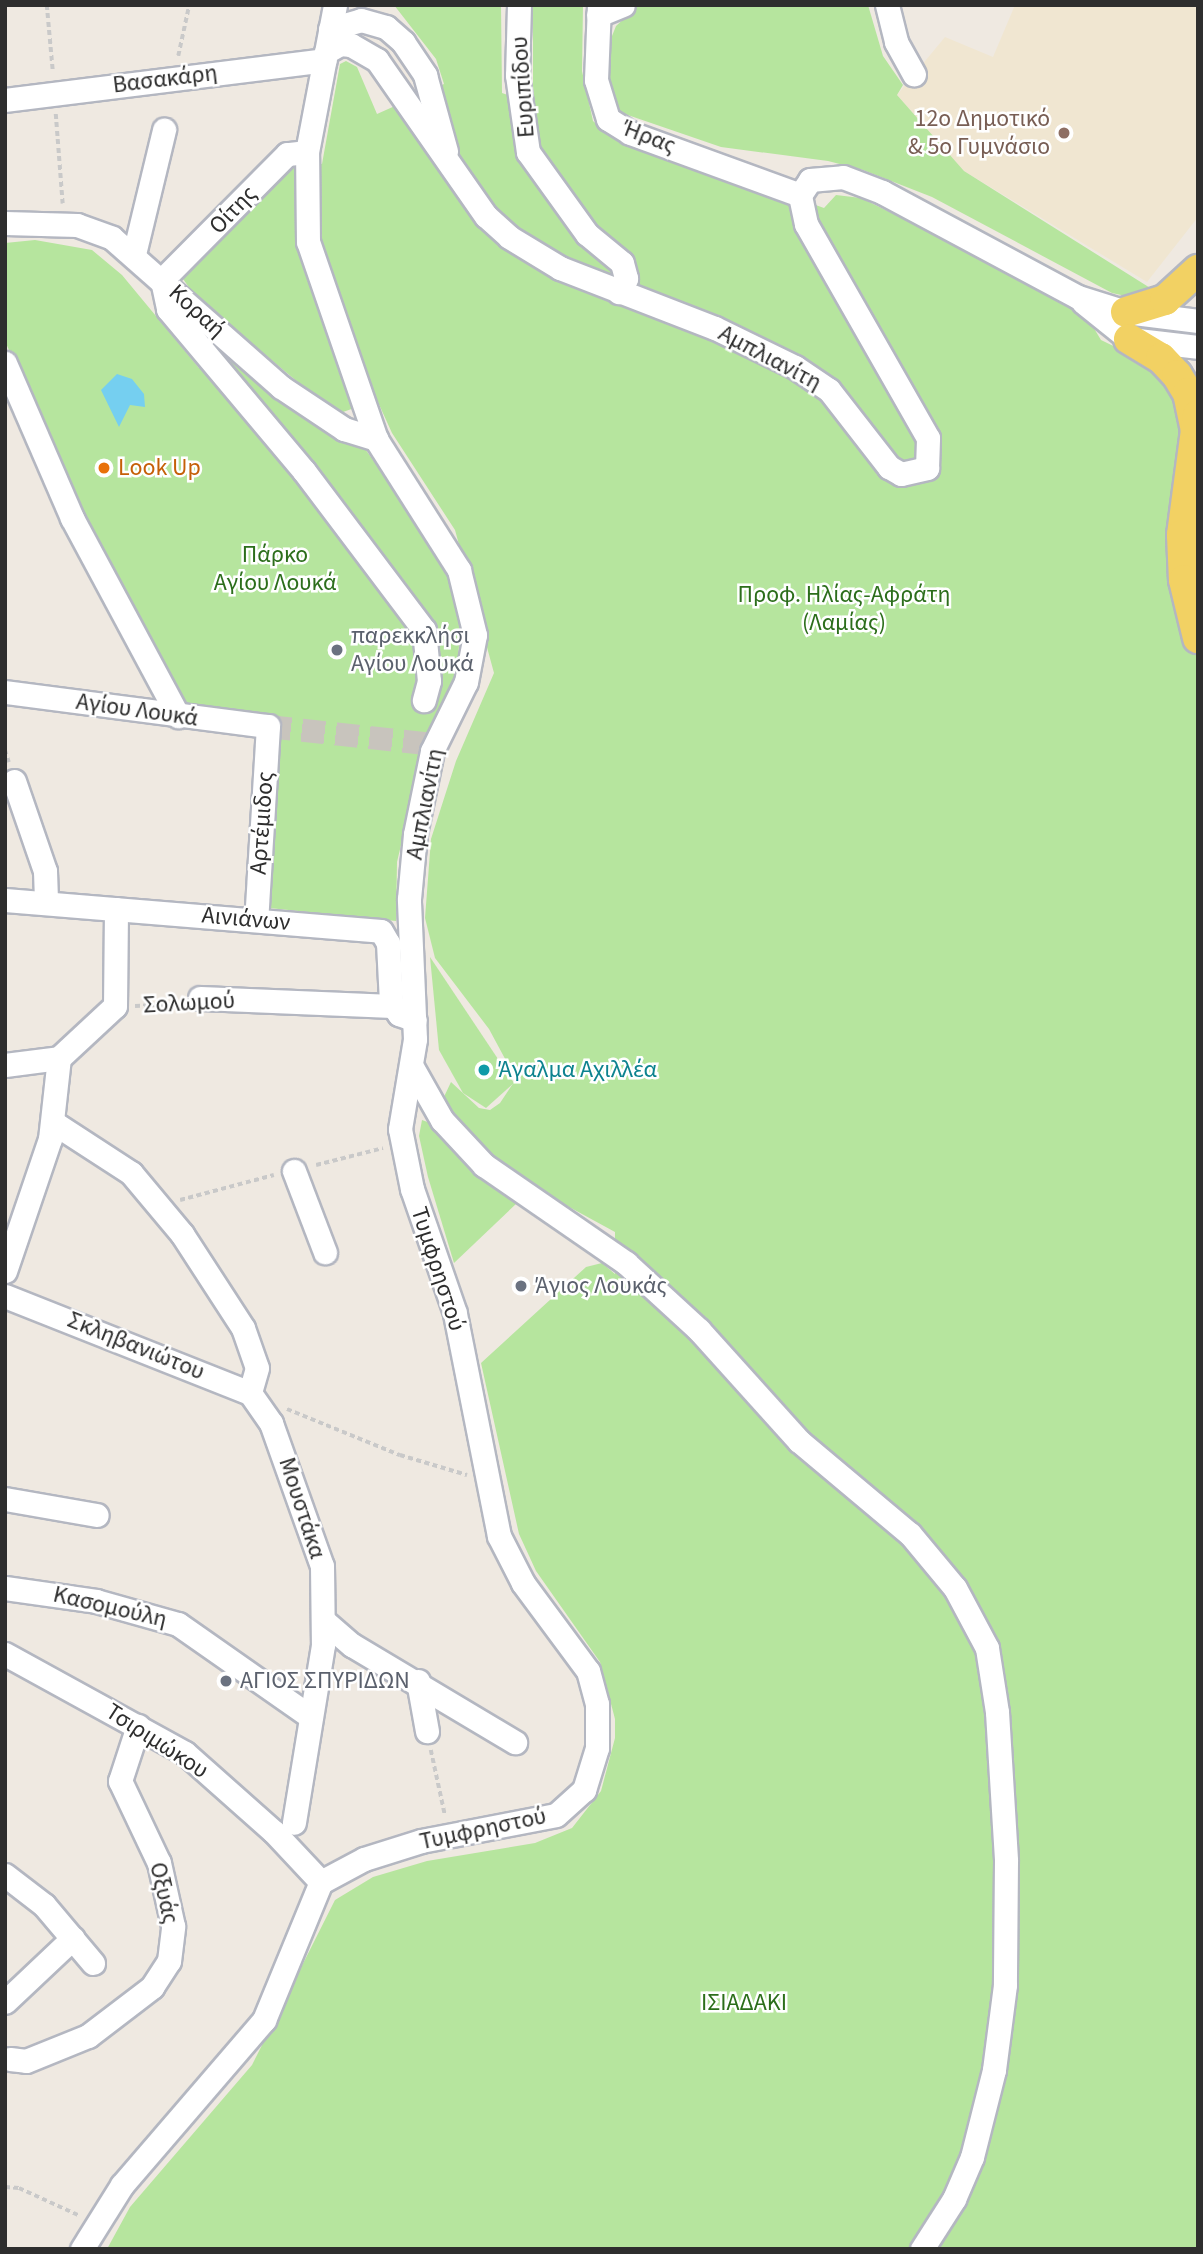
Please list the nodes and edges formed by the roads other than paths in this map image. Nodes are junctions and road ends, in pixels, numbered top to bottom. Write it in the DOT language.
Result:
graph roads {
  1 [pos="335,5"];
  2 [pos="371,5"];
  3 [pos="519,5"];
  4 [pos="623,5"];
  5 [pos="887,5"];
  6 [pos="599,10"];
  7 [pos="386,27"];
  8 [pos="330,29"];
  9 [pos="326,56"];
  10 [pos="914,74"];
  11 [pos="5,100"];
  12 [pos="164,130"];
  13 [pos="307,152"];
  14 [pos="449,166"];
  15 [pos="800,195"];
  16 [pos="5,223"];
  17 [pos="587,234"];
  18 [pos="134,254"];
  19 [pos="560,268"];
  20 [pos="1198,270"];
  21 [pos="162,280"];
  22 [pos="618,292"];
  23 [pos="1198,321"];
  24 [pos="1128,325"];
  25 [pos="1198,347"];
  26 [pos="5,363"];
  27 [pos="1197,423"];
  28 [pos="376,439"];
  29 [pos="1198,638"];
  30 [pos="5,692"];
  31 [pos="424,700"];
  32 [pos="178,716"];
  33 [pos="268,726"];
  34 [pos="14,781"];
  35 [pos="5,900"];
  36 [pos="46,904"];
  37 [pos="116,909"];
  38 [pos="256,920"];
  39 [pos="201,998"];
  40 [pos="393,1006"];
  41 [pos="415,1030"];
  42 [pos="59,1058"];
  43 [pos="5,1065"];
  44 [pos="412,1067"];
  45 [pos="54,1123"];
  46 [pos="295,1171"];
  47 [pos="325,1252"];
  48 [pos="5,1271"];
  49 [pos="5,1296"];
  50 [pos="255,1399"];
  51 [pos="5,1499"];
  52 [pos="97,1515"];
  53 [pos="5,1588"];
  54 [pos="324,1621"];
  55 [pos="5,1654"];
  56 [pos="418,1681"];
  57 [pos="311,1717"];
  58 [pos="138,1726"];
  59 [pos="427,1731"];
  60 [pos="515,1742"];
  61 [pos="294,1823"];
  62 [pos="5,1875"];
  63 [pos="321,1882"];
  64 [pos="73,1938"];
  65 [pos="93,1963"];
  66 [pos="5,2002"];
  67 [pos="10,2059"];
  68 [pos="82,2249"];
  69 [pos="922,2249"];
  1 -- 8 [label="street, Αμπλιανίτη"];
  2 -- 7 [label="street, Αμπλιανίτη"];
  3 -- 17 [label="street, Ευριπίδου"];
  4 -- 6 [label="street"];
  5 -- 10 [label="street"];
  6 -- 15 [label="street, Ήρας"];
  7 -- 8 [label="street"];
  7 -- 14 [label="street, Αμπλιανίτη"];
  8 -- 9 [label="street, Αμπλιανίτη"];
  9 -- 11 [label="street, Βασακάρη"];
  9 -- 13 [label="street, Αμπλιανίτη"];
  9 -- 14 [label="street, Βασακάρη"];
  12 -- 18 [label="street"];
  13 -- 21 [label="street, Οίτης"];
  13 -- 28 [label="street, Αμπλιανίτη"];
  14 -- 19 [label="street, Αμπλιανίτη"];
  15 -- 22 [label="street, Αμπλιανίτη"];
  15 -- 24 [label="street"];
  16 -- 18 [label="street, Κοραή"];
  17 -- 19 [label="street"];
  17 -- 22 [label="street, Ευριπίδου"];
  18 -- 21 [label="street, Κοραή"];
  19 -- 22 [label="street, Αμπλιανίτη"];
  20 -- 24 [label="main road"];
  21 -- 28 [label="street, Κοραή"];
  21 -- 31 [label="street"];
  23 -- 24 [label="street"];
  24 -- 25 [label="street"];
  24 -- 27 [label="main road"];
  26 -- 32 [label="street"];
  27 -- 29 [label="main road"];
  28 -- 41 [label="street, Αμπλιανίτη"];
  30 -- 32 [label="street, Αγίου Λουκά"];
  32 -- 33 [label="street, Αγίου Λουκά"];
  33 -- 38 [label="street, Αρτέμιδος"];
  34 -- 36 [label="street"];
  35 -- 36 [label="street, Αινιάνων"];
  36 -- 37 [label="street, Αινιάνων"];
  37 -- 38 [label="street, Αινιάνων"];
  37 -- 42 [label="street, Σολωμού"];
  38 -- 40 [label="street, Αινιάνων"];
  39 -- 40 [label="street, Σολωμού"];
  40 -- 41 [label="street"];
  41 -- 44 [label="street, Τυμφρηστού"];
  42 -- 43 [label="street"];
  42 -- 45 [label="street"];
  44 -- 63 [label="street, Τυμφρηστού"];
  44 -- 69 [label="street"];
  45 -- 48 [label="street"];
  45 -- 50 [label="street"];
  46 -- 47 [label="street"];
  49 -- 50 [label="street, Σκληβανιώτου"];
  50 -- 54 [label="street, Μουστάκα"];
  51 -- 52 [label="street"];
  53 -- 57 [label="street, Κασομούλη"];
  54 -- 56 [label="street"];
  54 -- 57 [label="street, Μουστάκα"];
  55 -- 58 [label="street, Τσιριμώκου"];
  56 -- 59 [label="street"];
  56 -- 60 [label="street"];
  57 -- 61 [label="street, Μουστάκα"];
  58 -- 63 [label="street, Τσιριμώκου"];
  58 -- 67 [label="street, Οξυάς"];
  62 -- 64 [label="street"];
  63 -- 68 [label="street"];
  64 -- 65 [label="street"];
  64 -- 66 [label="street"];
}
